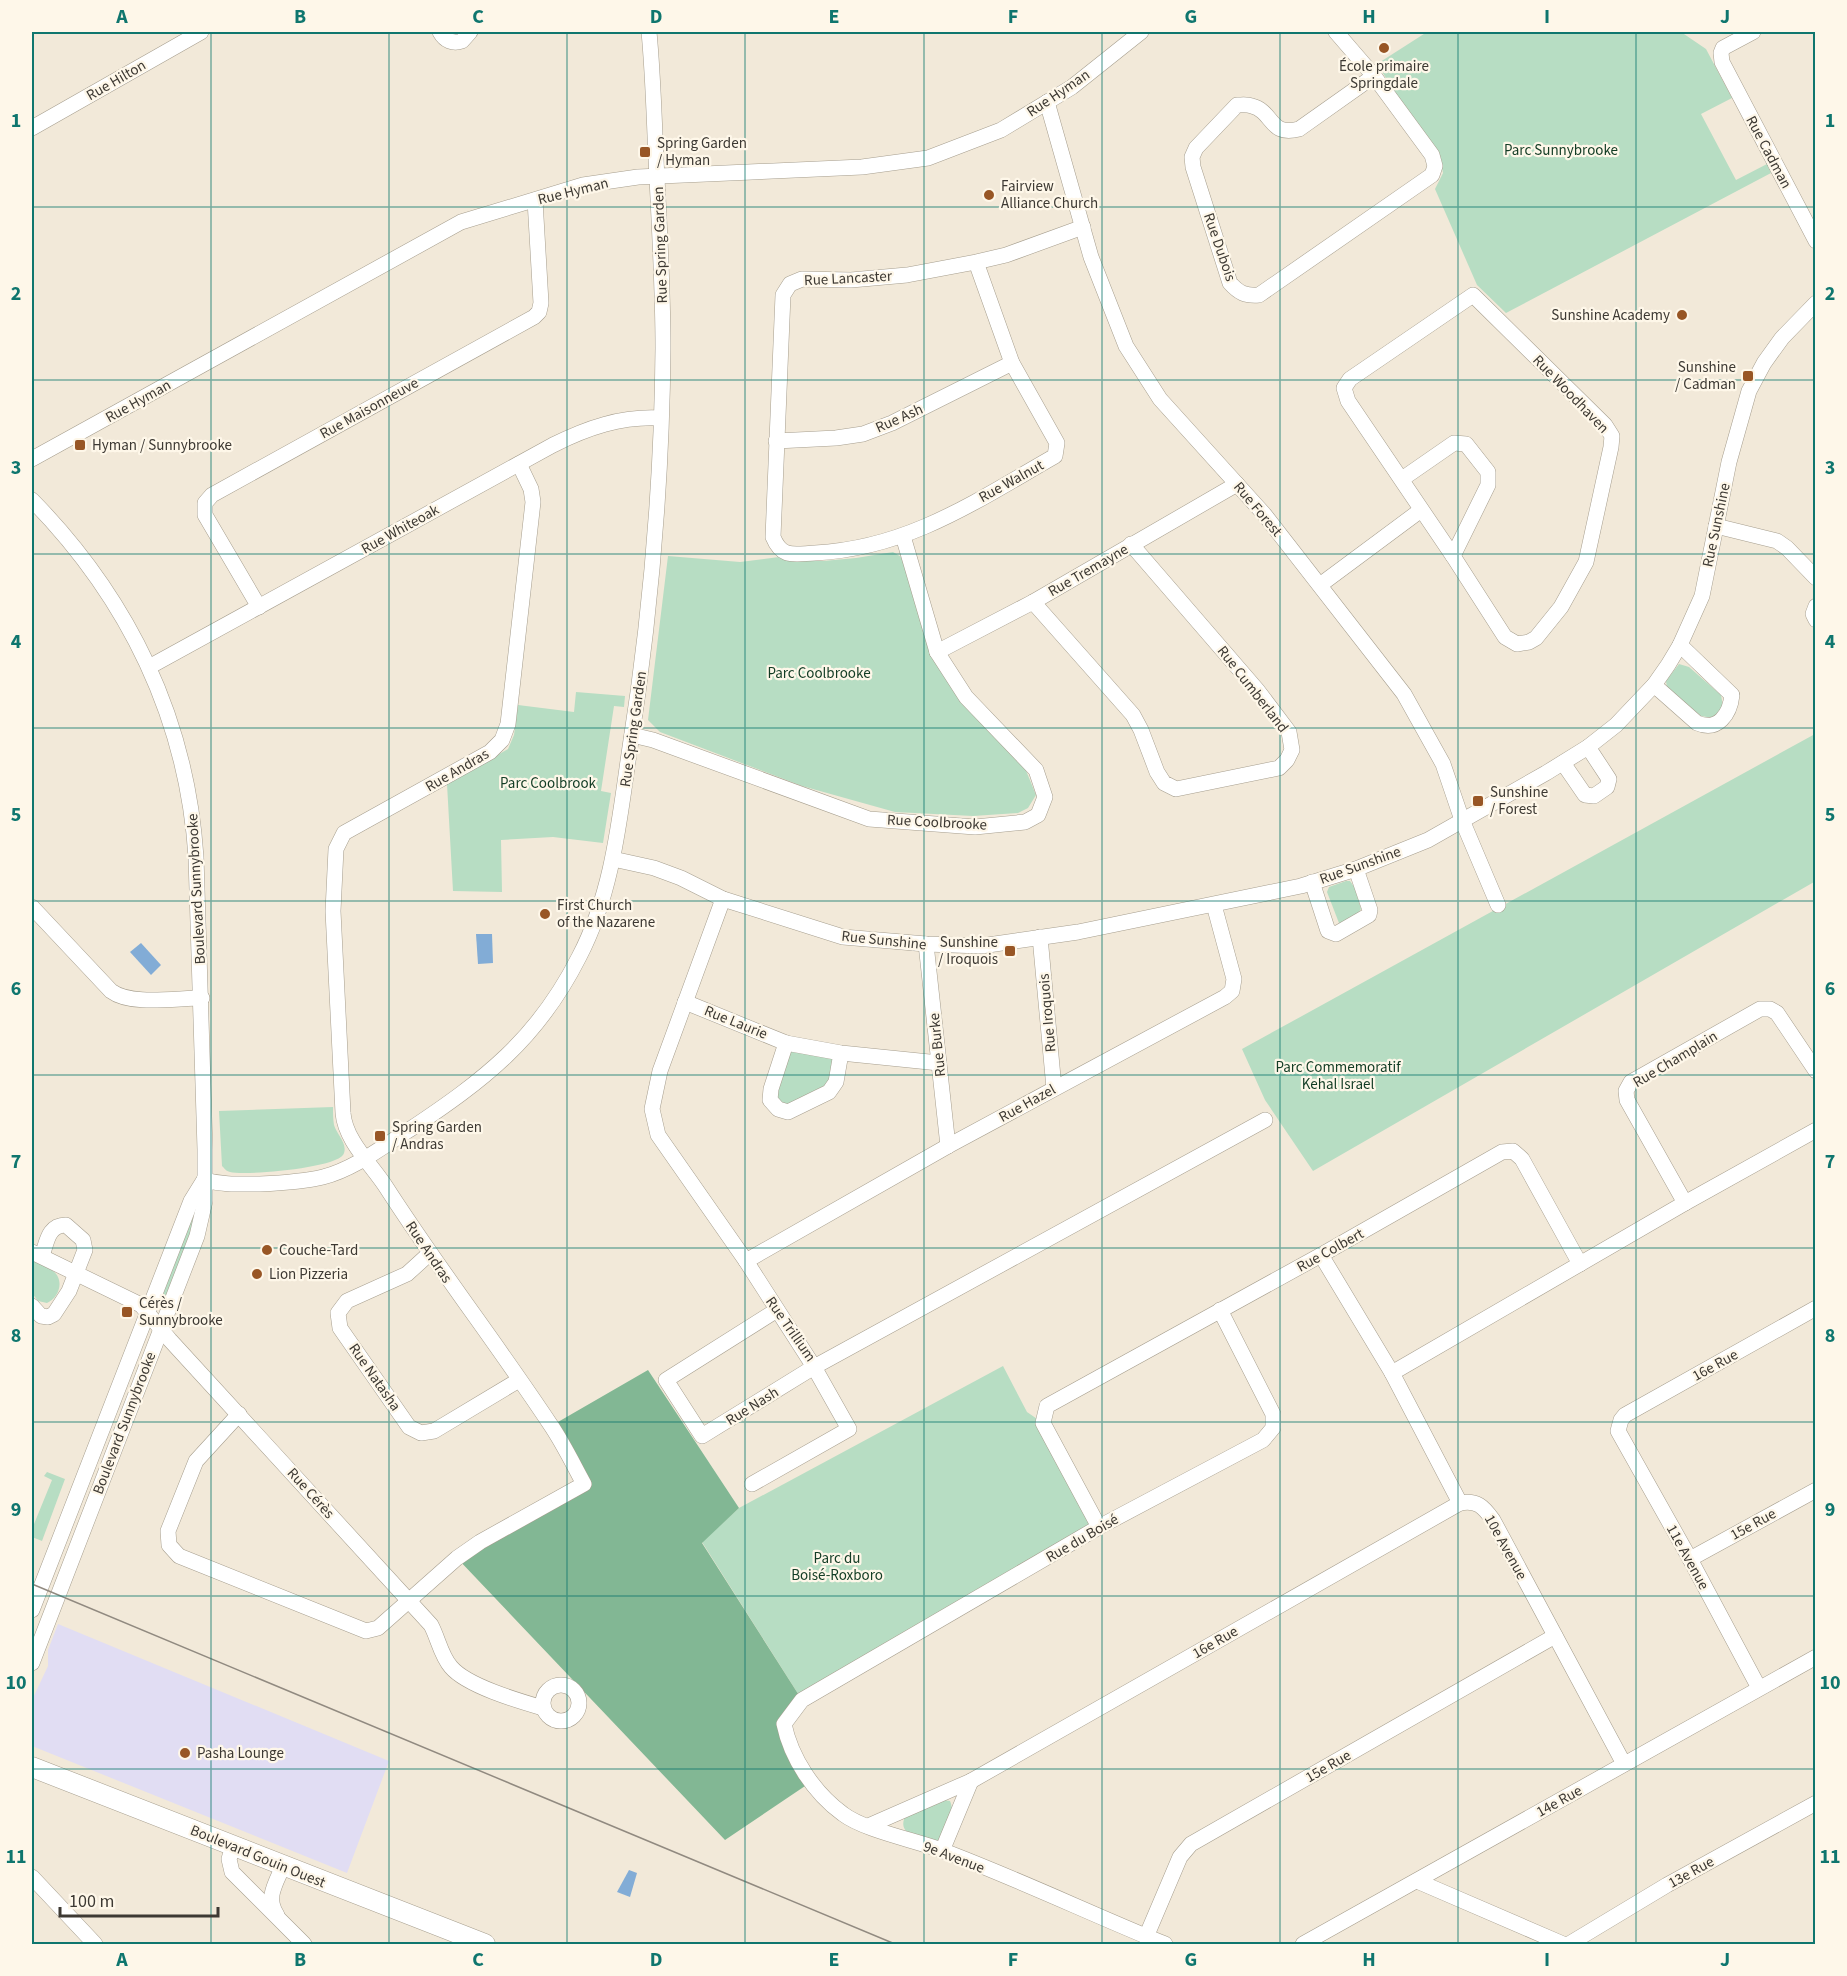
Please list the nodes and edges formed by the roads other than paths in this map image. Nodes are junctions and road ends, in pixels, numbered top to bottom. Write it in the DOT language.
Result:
graph roads {
  1 [pos="201,32"];
  2 [pos="441,32"];
  3 [pos="470,32"];
  4 [pos="649,32"];
  5 [pos="1336,32"];
  6 [pos="1753,32"];
  7 [pos="1135,33"];
  8 [pos="1374,76"];
  9 [pos="1047,102"];
  10 [pos="32,128"];
  11 [pos="657,176"];
  12 [pos="535,200"];
  13 [pos="1083,227"];
  14 [pos="1815,241"];
  15 [pos="976,262"];
  16 [pos="1815,303"];
  17 [pos="1012,363"];
  18 [pos="660,418"];
  19 [pos="776,441"];
  20 [pos="32,459"];
  21 [pos="519,464"];
  22 [pos="1402,479"];
  23 [pos="1238,484"];
  24 [pos="32,500"];
  25 [pos="1421,510"];
  26 [pos="1716,526"];
  27 [pos="903,536"];
  28 [pos="773,537"];
  29 [pos="1131,544"];
  30 [pos="1453,556"];
  31 [pos="1815,578"];
  32 [pos="1320,585"];
  33 [pos="1033,602"];
  34 [pos="1815,606"];
  35 [pos="259,607"];
  36 [pos="1815,620"];
  37 [pos="1680,645"];
  38 [pos="937,652"];
  39 [pos="149,667"];
  40 [pos="1654,685"];
  41 [pos="632,735"];
  42 [pos="1588,747"];
  43 [pos="1563,764"];
  44 [pos="1462,820"];
  45 [pos="613,859"];
  46 [pos="1356,869"];
  47 [pos="1312,882"];
  48 [pos="723,899"];
  49 [pos="1214,905"];
  50 [pos="1497,905"];
  51 [pos="32,907"];
  52 [pos="1040,937"];
  53 [pos="926,944"];
  54 [pos="202,998"];
  55 [pos="685,1002"];
  56 [pos="786,1042"];
  57 [pos="841,1053"];
  58 [pos="939,1063"];
  59 [pos="1815,1071"];
  60 [pos="1054,1088"];
  61 [pos="1265,1120"];
  62 [pos="1815,1130"];
  63 [pos="948,1146"];
  64 [pos="365,1158"];
  65 [pos="204,1180"];
  66 [pos="1685,1203"];
  67 [pos="37,1254"];
  68 [pos="429,1254"];
  69 [pos="1321,1255"];
  70 [pos="746,1261"];
  71 [pos="1580,1264"];
  72 [pos="75,1274"];
  73 [pos="32,1306"];
  74 [pos="1815,1308"];
  75 [pos="1220,1310"];
  76 [pos="777,1311"];
  77 [pos="147,1312"];
  78 [pos="160,1328"];
  79 [pos="814,1367"];
  80 [pos="1392,1373"];
  81 [pos="519,1380"];
  82 [pos="239,1414"];
  83 [pos="1619,1426"];
  84 [pos="752,1484"];
  85 [pos="1815,1490"];
  86 [pos="1460,1503"];
  87 [pos="1099,1527"];
  88 [pos="1690,1559"];
  89 [pos="408,1600"];
  90 [pos="32,1610"];
  91 [pos="1555,1636"];
  92 [pos="1815,1657"];
  93 [pos="32,1663"];
  94 [pos="1760,1688"];
  95 [pos="543,1708"];
  96 [pos="784,1724"];
  97 [pos="1624,1764"];
  98 [pos="32,1767"];
  99 [pos="971,1781"];
  100 [pos="1815,1803"];
  101 [pos="868,1826"];
  102 [pos="233,1846"];
  103 [pos="942,1851"];
  104 [pos="283,1866"];
  105 [pos="32,1877"];
  106 [pos="1417,1881"];
  107 [pos="283,1922"];
  108 [pos="1146,1937"];
  109 [pos="95,1944"];
  110 [pos="304,1944"];
  111 [pos="485,1944"];
  112 [pos="1165,1944"];
  113 [pos="1303,1944"];
  114 [pos="1563,1944"];
  115 [pos="1569,1944"];
  1 -- 10 [label="street, Rue Hilton"];
  2 -- 3 [label="street"];
  4 -- 11 [label="street, Rue Spring Garden"];
  5 -- 8 [label="street, Rue Dubois"];
  6 -- 14 [label="street, Rue Cadman"];
  7 -- 9 [label="street, Rue Hyman"];
  8 -- 8 [label="street, Rue Dubois"];
  9 -- 11 [label="street, Rue Hyman"];
  9 -- 13 [label="street, Rue Forest"];
  11 -- 12 [label="street, Rue Hyman"];
  11 -- 18 [label="street, Rue Spring Garden"];
  12 -- 20 [label="street, Rue Hyman"];
  12 -- 35 [label="street, Rue Maisonneuve"];
  13 -- 15 [label="street, Rue Lancaster"];
  13 -- 23 [label="street, Rue Forest"];
  15 -- 17 [label="street, Rue Walnut"];
  15 -- 19 [label="street, Rue Lancaster"];
  16 -- 26 [label="street, Rue Sunshine"];
  17 -- 19 [label="street, Rue Ash"];
  17 -- 27 [label="street, Rue Walnut"];
  18 -- 21 [label="street, Rue Whiteoak"];
  18 -- 41 [label="street, Rue Spring Garden"];
  19 -- 28 [label="street, Rue Lancaster"];
  21 -- 35 [label="street, Rue Whiteoak"];
  21 -- 64 [label="street, Rue Andras"];
  22 -- 25 [label="street, Rue Woodhaven"];
  22 -- 30 [label="street"];
  22 -- 30 [label="street, Rue Woodhaven"];
  23 -- 29 [label="street, Rue Tremayne"];
  23 -- 32 [label="street, Rue Forest"];
  24 -- 39 [label="street, Boulevard Sunnybrooke"];
  25 -- 30 [label="street, Rue Woodhaven"];
  25 -- 32 [label="street"];
  26 -- 31 [label="street"];
  26 -- 37 [label="street, Rue Sunshine"];
  27 -- 28 [label="street, Rue Walnut"];
  27 -- 38 [label="street, Rue Coolbrooke"];
  29 -- 33 [label="street, Rue Tremayne"];
  29 -- 33 [label="street, Rue Cumberland"];
  32 -- 44 [label="street, Rue Forest"];
  33 -- 38 [label="street, Rue Tremayne"];
  34 -- 36 [label="street"];
  35 -- 39 [label="street, Rue Whiteoak"];
  37 -- 40 [label="street, Rue Sunshine"];
  37 -- 40 [label="street"];
  38 -- 41 [label="street, Rue Coolbrooke"];
  39 -- 54 [label="street, Boulevard Sunnybrooke"];
  40 -- 42 [label="street, Rue Sunshine"];
  41 -- 45 [label="street, Rue Spring Garden"];
  42 -- 43 [label="street, Rue Sunshine"];
  42 -- 43 [label="street"];
  43 -- 44 [label="street, Rue Sunshine"];
  44 -- 46 [label="street, Rue Sunshine"];
  44 -- 50 [label="street, Rue Forest"];
  45 -- 48 [label="street, Rue Sunshine"];
  45 -- 64 [label="street, Rue Spring Garden"];
  46 -- 47 [label="street, Rue Sunshine"];
  46 -- 47 [label="street"];
  47 -- 49 [label="street, Rue Sunshine"];
  48 -- 53 [label="street, Rue Sunshine"];
  48 -- 55 [label="street, Rue Trillium"];
  49 -- 52 [label="street, Rue Sunshine"];
  49 -- 60 [label="street, Rue Hazel"];
  51 -- 54 [label="street"];
  52 -- 53 [label="street, Rue Sunshine"];
  52 -- 60 [label="street, Rue Iroquois"];
  53 -- 58 [label="street, Rue Burke"];
  54 -- 65 [label="street, Boulevard Sunnybrooke"];
  55 -- 56 [label="street, Rue Laurie"];
  55 -- 70 [label="street, Rue Trillium"];
  56 -- 57 [label="street, Rue Laurie"];
  56 -- 57 [label="street, Rue Laurie"];
  57 -- 58 [label="street, Rue Laurie"];
  58 -- 63 [label="street, Rue Burke"];
  59 -- 66 [label="street, Rue Champlain"];
  60 -- 63 [label="street, Rue Hazel"];
  61 -- 79 [label="street, Rue Trillium"];
  62 -- 66 [label="street"];
  63 -- 70 [label="street, Rue Hazel"];
  64 -- 65 [label="street, Rue Spring Garden"];
  64 -- 68 [label="street, Rue Andras"];
  65 -- 77 [label="street, Boulevard Sunnybrooke"];
  65 -- 78 [label="street, Boulevard Sunnybrooke"];
  66 -- 71 [label="street"];
  67 -- 72 [label="street, Rue Cérès"];
  67 -- 72 [label="street, Rue Cérès"];
  68 -- 81 [label="street, Rue Andras"];
  68 -- 81 [label="street, Rue Natasha"];
  69 -- 71 [label="street, Rue Colbert"];
  69 -- 75 [label="street, Rue Colbert"];
  69 -- 80 [label="street"];
  70 -- 76 [label="street, Rue Trillium"];
  71 -- 80 [label="street"];
  72 -- 73 [label="street, Rue Cérès"];
  72 -- 77 [label="street, Rue Cérès"];
  74 -- 83 [label="street, 16e Rue"];
  75 -- 87 [label="street, Rue du Boisé"];
  75 -- 87 [label="street, Rue Colbert"];
  76 -- 79 [label="street, Rue Trillium"];
  76 -- 79 [label="street, Rue Nash"];
  77 -- 78 [label="street, Rue Cérès"];
  77 -- 90 [label="street, Boulevard Sunnybrooke"];
  78 -- 82 [label="street, Rue Cérès"];
  78 -- 93 [label="street, Boulevard Sunnybrooke"];
  79 -- 84 [label="street"];
  80 -- 86 [label="street"];
  81 -- 89 [label="street, Rue Andras"];
  82 -- 89 [label="street, Rue Cérès"];
  82 -- 89 [label="street, Rue Andras"];
  83 -- 88 [label="street, 11e Avenue"];
  85 -- 88 [label="street, 15e Rue"];
  86 -- 91 [label="street, 10e Avenue"];
  86 -- 99 [label="street, 16e Rue"];
  87 -- 96 [label="street, Rue du Boisé"];
  88 -- 94 [label="street, 11e Avenue"];
  89 -- 95 [label="street, Rue Cérès"];
  91 -- 97 [label="street, 10e Avenue"];
  91 -- 108 [label="street, 15e Rue"];
  92 -- 94 [label="street, 14e Rue"];
  94 -- 97 [label="street, 14e Rue"];
  96 -- 101 [label="street, 9e Avenue"];
  97 -- 106 [label="street, 14e Rue"];
  98 -- 102 [label="main road, Boulevard Gouin Ouest"];
  99 -- 101 [label="street, 16e Rue"];
  99 -- 103 [label="street"];
  100 -- 115 [label="street, 13e Rue"];
  101 -- 103 [label="street, 9e Avenue"];
  102 -- 104 [label="main road, Boulevard Gouin Ouest"];
  102 -- 107 [label="street"];
  103 -- 108 [label="street, 9e Avenue"];
  104 -- 107 [label="street"];
  104 -- 111 [label="main road, Boulevard Gouin Ouest"];
  105 -- 109 [label="street"];
  106 -- 113 [label="street, 14e Rue"];
  106 -- 114 [label="street"];
  107 -- 110 [label="street"];
  108 -- 112 [label="street, 9e Avenue"];
}
